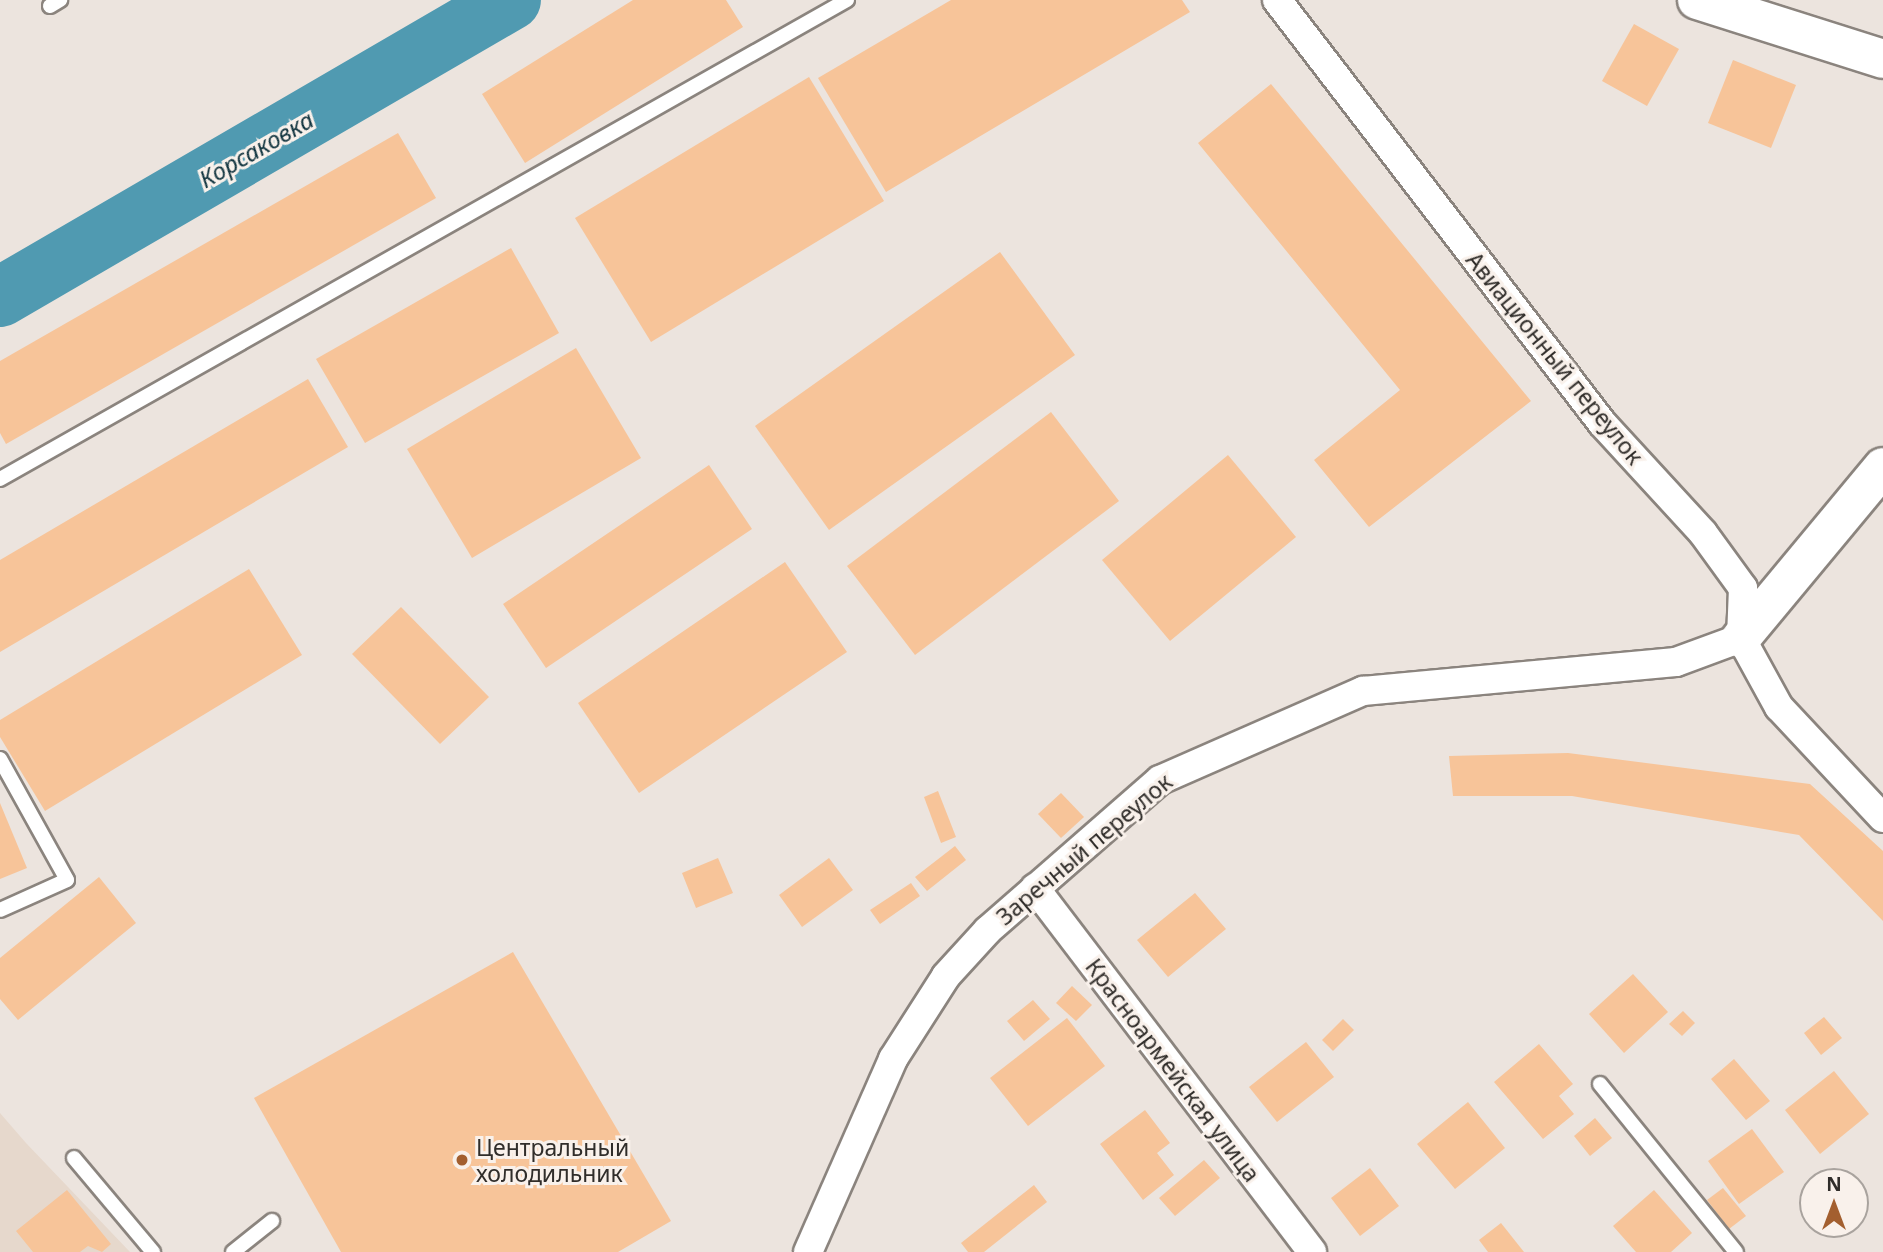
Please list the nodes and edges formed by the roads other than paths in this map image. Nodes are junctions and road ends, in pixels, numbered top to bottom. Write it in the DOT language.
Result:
graph roads {
  1 [pos="846,0"];
  2 [pos="1278,0"];
  3 [pos="1696,0"];
  4 [pos="1883,59"];
  5 [pos="1883,467"];
  6 [pos="0,479"];
  7 [pos="1741,638"];
  8 [pos="0,759"];
  9 [pos="1883,818"];
  10 [pos="1035,888"];
  11 [pos="0,910"];
  12 [pos="1600,1084"];
  13 [pos="74,1158"];
  14 [pos="272,1221"];
  15 [pos="153,1252"];
  16 [pos="233,1252"];
  17 [pos="808,1252"];
  18 [pos="1312,1252"];
  19 [pos="1736,1252"];
  1 -- 6 [label="lane"];
  2 -- 7 [label="street, Авиационный переулок"];
  3 -- 4 [label="street"];
  5 -- 7 [label="street"];
  7 -- 9 [label="street"];
  7 -- 10 [label="street, Заречный переулок"];
  8 -- 11 [label="lane"];
  10 -- 17 [label="street, Заречный переулок"];
  10 -- 18 [label="street, Красноармейская улица"];
  12 -- 19 [label="lane"];
  13 -- 15 [label="lane"];
  14 -- 16 [label="lane"];
}
